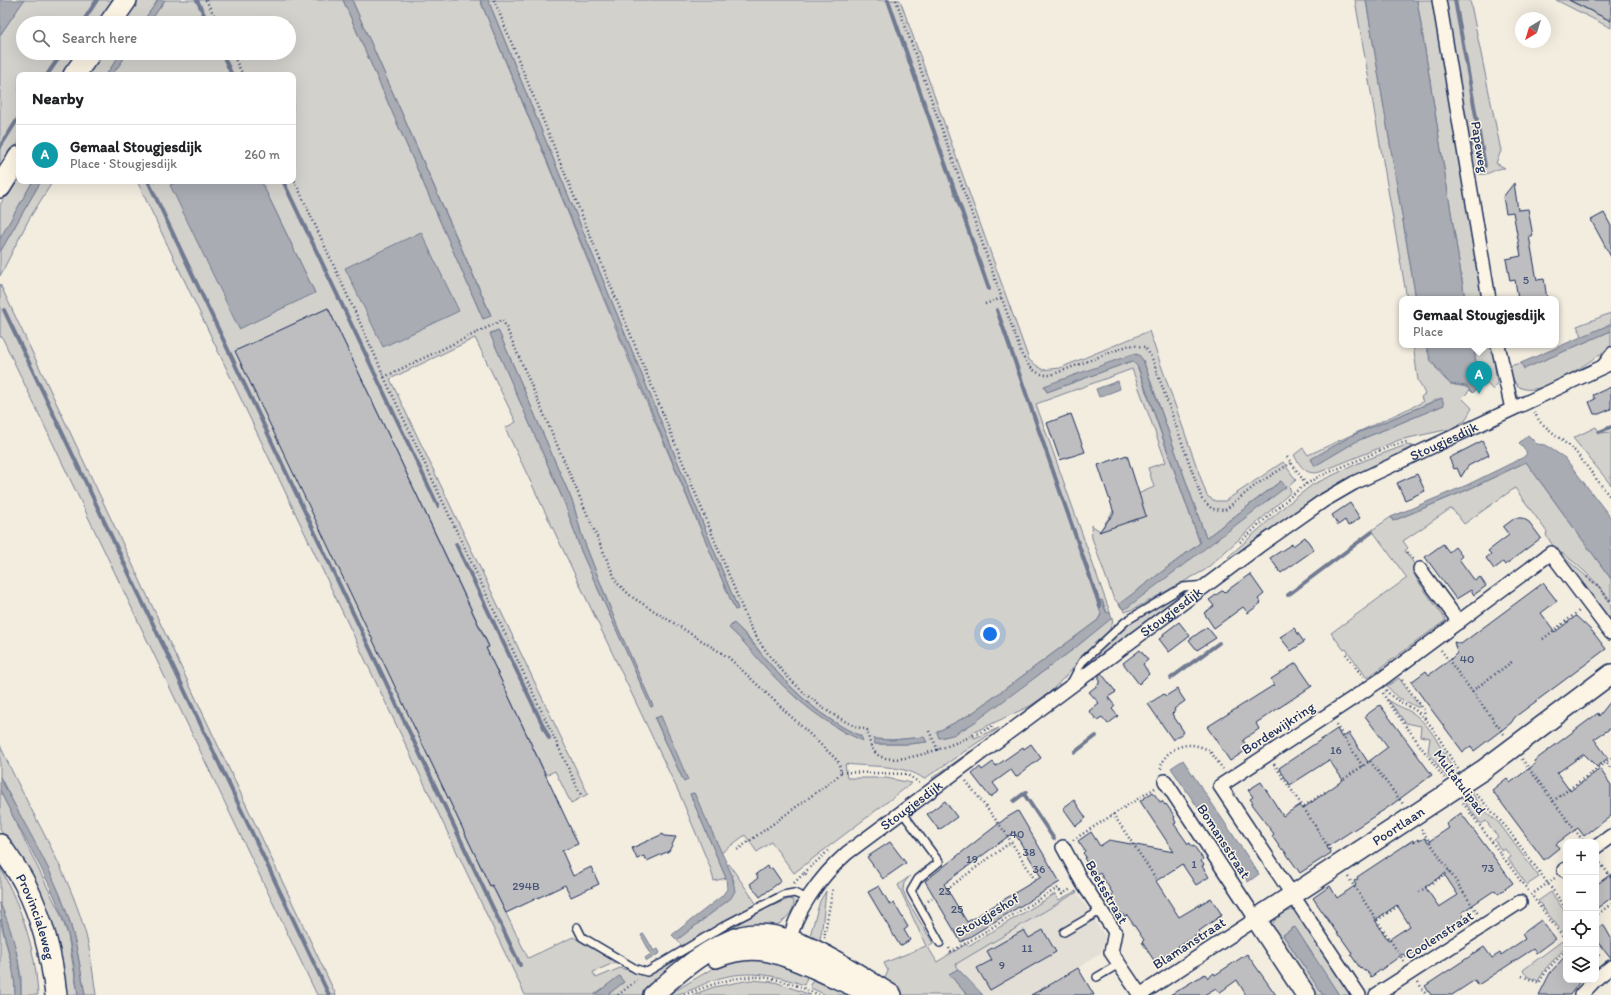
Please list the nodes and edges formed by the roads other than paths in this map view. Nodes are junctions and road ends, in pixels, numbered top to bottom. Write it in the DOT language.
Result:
graph roads {
  1 [pos="126,0"];
  2 [pos="1439,0"];
  3 [pos="115,16"];
  4 [pos="85,60"];
  5 [pos="76,72"];
  6 [pos="16,162"];
  7 [pos="0,187"];
  8 [pos="1488,296"];
  9 [pos="1499,348"];
  10 [pos="1611,351"];
  11 [pos="1611,363"];
  12 [pos="1598,369"];
  13 [pos="1512,409"];
  14 [pos="1420,569"];
  15 [pos="1206,585"];
  16 [pos="1459,622"];
  17 [pos="1611,633"];
  18 [pos="1611,674"];
  19 [pos="1070,687"];
  20 [pos="1165,781"];
  21 [pos="902,812"];
  22 [pos="1611,836"];
  23 [pos="0,845"];
  24 [pos="1599,845"];
  25 [pos="1062,847"];
  26 [pos="0,849"];
  27 [pos="1293,894"];
  28 [pos="1525,898"];
  29 [pos="809,900"];
  30 [pos="1100,910"];
  31 [pos="1256,919"];
  32 [pos="577,928"];
  33 [pos="1064,932"];
  34 [pos="940,943"];
  35 [pos="788,947"];
  36 [pos="1119,964"];
  37 [pos="1610,968"];
  38 [pos="1599,976"];
  39 [pos="1097,977"];
  40 [pos="1592,983"];
  41 [pos="43,995"];
  42 [pos="56,995"];
  43 [pos="653,995"];
  44 [pos="658,995"];
  45 [pos="872,995"];
  46 [pos="892,995"];
  47 [pos="1140,995"];
  48 [pos="1306,995"];
  49 [pos="1359,995"];
  50 [pos="1376,995"];
  51 [pos="1581,995"];
  1 -- 3 [label="main road"];
  2 -- 8 [label="street, Papeweg"];
  4 -- 5 [label="main road"];
  6 -- 7 [label="main road"];
  9 -- 13 [label="street"];
  10 -- 12 [label="lane"];
  11 -- 12 [label="street, Stougjesdijk"];
  12 -- 13 [label="street, Stougjesdijk"];
  13 -- 15 [label="street, Stougjesdijk"];
  14 -- 16 [label="street"];
  15 -- 19 [label="street, Stougjesdijk"];
  15 -- 19 [label="lane"];
  16 -- 17 [label="street, Bordewijkring"];
  16 -- 27 [label="street, Bordewijkring"];
  18 -- 27 [label="main road, Poortlaan"];
  19 -- 21 [label="street, Stougjesdijk"];
  20 -- 31 [label="street, Bomansstraat"];
  21 -- 29 [label="street, Stougjesdijk"];
  21 -- 34 [label="lane, Stougjeshof"];
  22 -- 24 [label="street"];
  23 -- 42 [label="main road, Provincialeweg"];
  25 -- 30 [label="street, Beetsstraat"];
  26 -- 41 [label="main road, Provincialeweg"];
  27 -- 31 [label="main road, Poortlaan"];
  27 -- 49 [label="street"];
  28 -- 50 [label="street, Coolenstraat"];
  29 -- 32 [label="lane"];
  29 -- 35 [label="street, Stougjesdijk"];
  30 -- 33 [label="lane"];
  30 -- 36 [label="street, Beetsstraat"];
  31 -- 47 [label="street, Blamanstraat"];
  31 -- 48 [label="main road"];
  35 -- 43 [label="main road"];
  35 -- 44 [label="main road"];
  35 -- 45 [label="main road"];
  35 -- 46 [label="main road"];
  36 -- 39 [label="lane"];
  36 -- 47 [label="street, Beetsstraat"];
  37 -- 38 [label="street"];
  40 -- 51 [label="street"];
}
